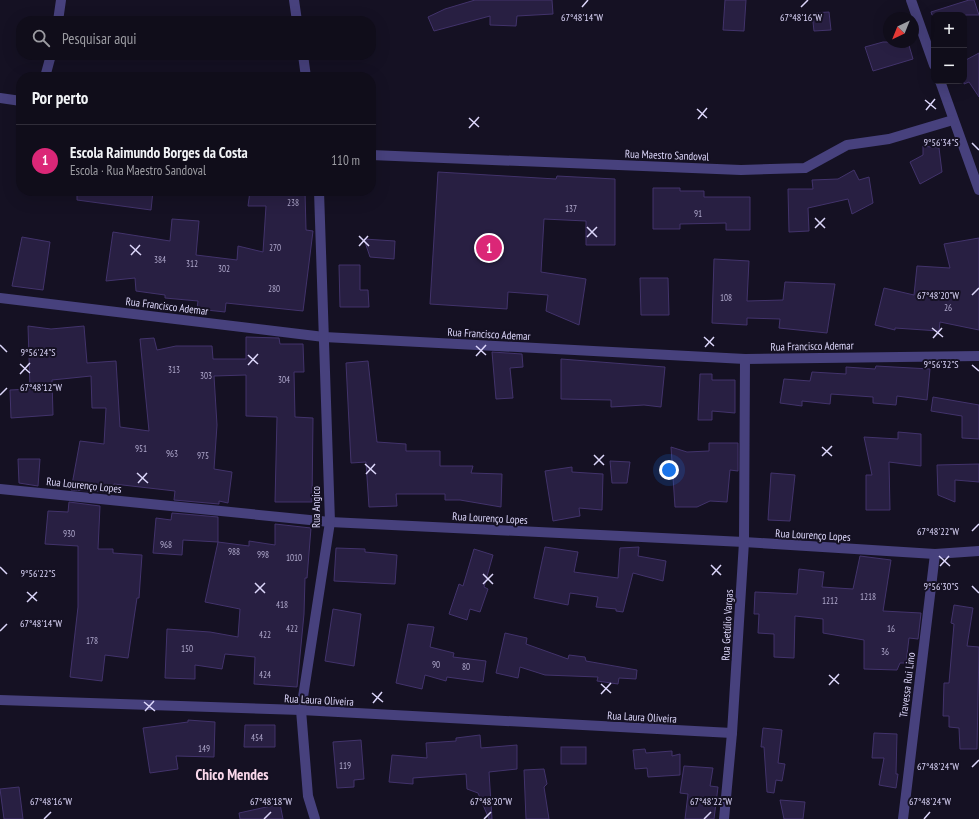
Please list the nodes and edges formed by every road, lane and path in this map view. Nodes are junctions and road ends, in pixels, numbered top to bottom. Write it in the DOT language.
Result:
graph roads {
  1 [pos="61,0"];
  2 [pos="294,0"];
  3 [pos="911,0"];
  4 [pos="59,16"];
  5 [pos="296,16"];
  6 [pos="931,57"];
  7 [pos="50,60"];
  8 [pos="303,60"];
  9 [pos="46,72"];
  10 [pos="305,72"];
  11 [pos="941,84"];
  12 [pos="0,98"];
  13 [pos="16,100"];
  14 [pos="953,120"];
  15 [pos="376,155"];
  16 [pos="979,190"];
  17 [pos="319,196"];
  18 [pos="0,298"];
  19 [pos="324,337"];
  20 [pos="979,356"];
  21 [pos="746,359"];
  22 [pos="0,489"];
  23 [pos="330,522"];
  24 [pos="744,542"];
  25 [pos="979,551"];
  26 [pos="935,554"];
  27 [pos="0,700"];
  28 [pos="301,710"];
  29 [pos="732,733"];
  30 [pos="314,819"];
  31 [pos="724,819"];
  32 [pos="903,819"];
  1 -- 4 [label="street"];
  2 -- 5 [label="street"];
  3 -- 6 [label="street"];
  7 -- 9 [label="street"];
  8 -- 10 [label="street"];
  11 -- 14 [label="street"];
  12 -- 13 [label="street"];
  14 -- 15 [label="street, Rua Maestro Sandoval"];
  14 -- 16 [label="street"];
  17 -- 19 [label="street, Rua Angico"];
  18 -- 19 [label="street, Rua Francisco Ademar"];
  19 -- 21 [label="street, Rua Francisco Ademar"];
  19 -- 23 [label="street, Rua Angico"];
  20 -- 21 [label="street, Rua Francisco Ademar"];
  21 -- 24 [label="street, Rua Getúlio Vargas"];
  22 -- 23 [label="street, Rua Lourenço Lopes"];
  23 -- 24 [label="street, Rua Lourenço Lopes"];
  23 -- 28 [label="street, Rua Angico"];
  24 -- 26 [label="street, Rua Lourenço Lopes"];
  24 -- 29 [label="street, Rua Getúlio Vargas"];
  25 -- 26 [label="street, Rua Lourenço Lopes"];
  26 -- 32 [label="street, Travessa Rui Lino"];
  27 -- 28 [label="street, Rua Laura Oliveira"];
  28 -- 29 [label="street, Rua Laura Oliveira"];
  28 -- 30 [label="street, Rua Angico"];
  29 -- 31 [label="street, Rua Getúlio Vargas"];
}
